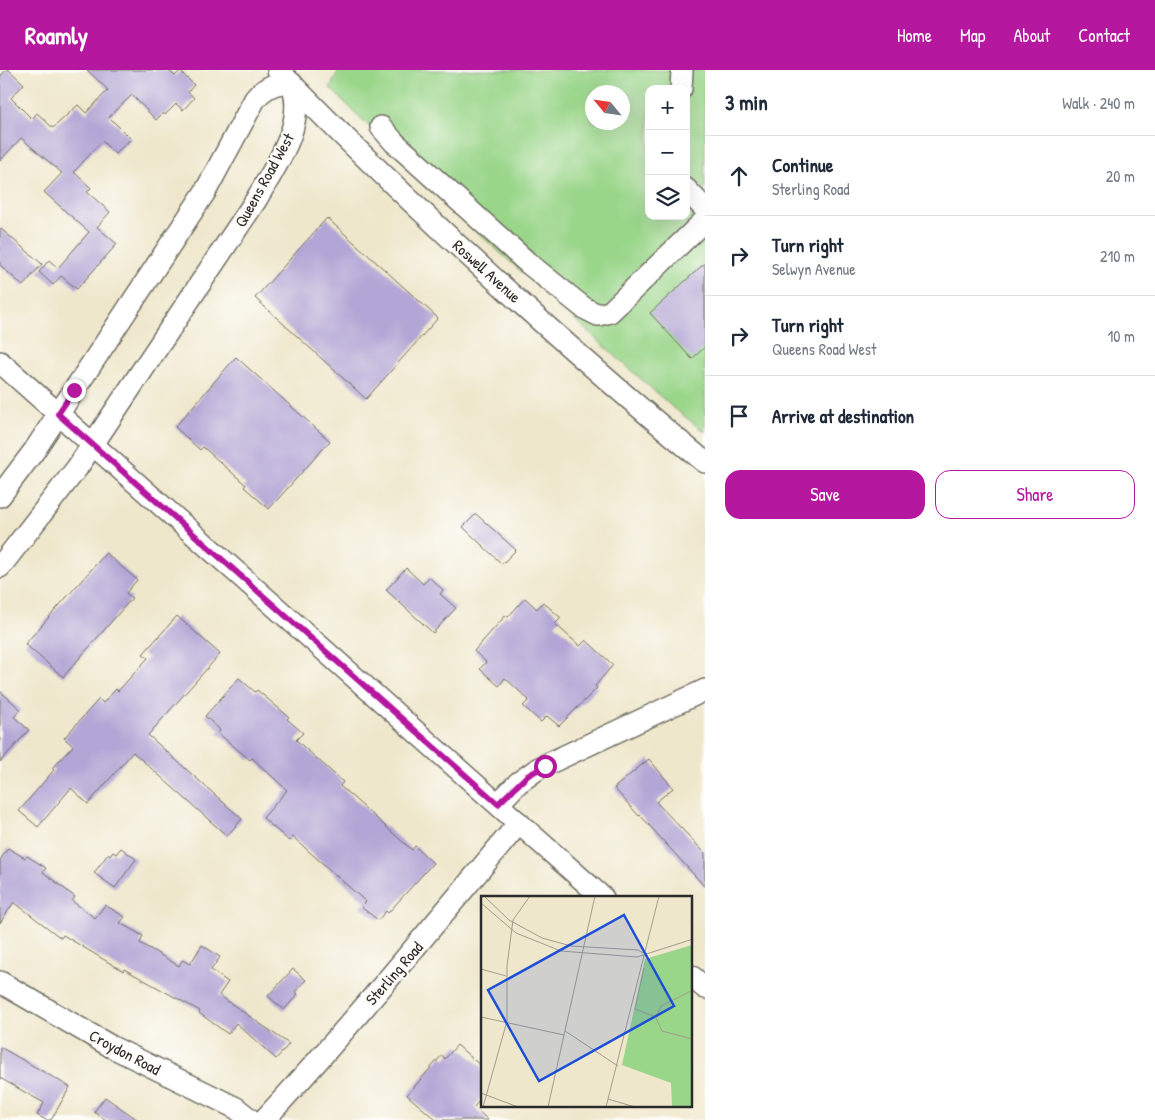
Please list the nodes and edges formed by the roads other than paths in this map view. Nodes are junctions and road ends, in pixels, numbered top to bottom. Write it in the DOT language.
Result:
graph roads {
  1 [pos="682,70"];
  2 [pos="289,75"];
  3 [pos="681,85"];
  4 [pos="381,127"];
  5 [pos="690,193"];
  6 [pos="705,209"];
  7 [pos="705,220"];
  8 [pos="0,362"];
  9 [pos="58,414"];
  10 [pos="93,445"];
  11 [pos="705,462"];
  12 [pos="0,496"];
  13 [pos="0,567"];
  14 [pos="705,690"];
  15 [pos="498,804"];
  16 [pos="519,823"];
  17 [pos="601,896"];
  18 [pos="692,977"];
  19 [pos="0,982"];
  20 [pos="705,988"];
  21 [pos="251,1120"];
  22 [pos="264,1120"];
  1 -- 3 [label="street"];
  2 -- 9 [label="street"];
  2 -- 10 [label="street, Queens Road West"];
  2 -- 11 [label="street, Roswell Avenue"];
  4 -- 7 [label="street"];
  5 -- 6 [label="street"];
  8 -- 9 [label="street"];
  9 -- 10 [label="street"];
  9 -- 12 [label="street"];
  10 -- 13 [label="street, Queens Road West"];
  10 -- 15 [label="street"];
  14 -- 15 [label="street"];
  15 -- 16 [label="street"];
  16 -- 17 [label="street"];
  16 -- 22 [label="street, Sterling Road"];
  18 -- 20 [label="street"];
  19 -- 21 [label="street, Croydon Road"];
}
